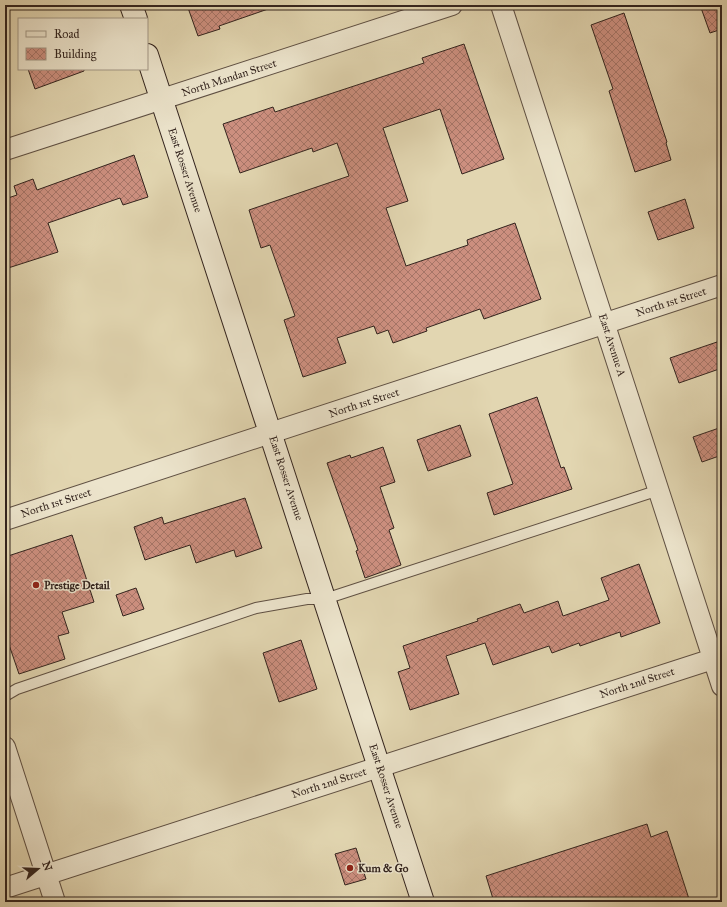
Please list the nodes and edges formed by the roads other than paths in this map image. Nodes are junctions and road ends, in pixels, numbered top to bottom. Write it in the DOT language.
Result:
graph roads {
  1 [pos="131,5"];
  2 [pos="452,5"];
  3 [pos="501,5"];
  4 [pos="136,18"];
  5 [pos="148,58"];
  6 [pos="161,100"];
  7 [pos="6,147"];
  8 [pos="722,285"];
  9 [pos="605,323"];
  10 [pos="271,433"];
  11 [pos="659,490"];
  12 [pos="5,520"];
  13 [pos="325,599"];
  14 [pos="718,657"];
  15 [pos="722,686"];
  16 [pos="5,696"];
  17 [pos="5,747"];
  18 [pos="380,767"];
  19 [pos="46,875"];
  20 [pos="5,888"];
  21 [pos="55,902"];
  22 [pos="423,902"];
  1 -- 4 [label="street"];
  2 -- 6 [label="street, North Mandan Street"];
  3 -- 9 [label="street, East Avenue A"];
  5 -- 6 [label="street, East Rosser Avenue"];
  6 -- 7 [label="street, North Mandan Street"];
  6 -- 10 [label="street, East Rosser Avenue"];
  8 -- 9 [label="street, North 1st Street"];
  9 -- 10 [label="street, North 1st Street"];
  9 -- 11 [label="street, East Avenue A"];
  10 -- 12 [label="street, North 1st Street"];
  10 -- 13 [label="street, East Rosser Avenue"];
  11 -- 13 [label="lane"];
  11 -- 14 [label="street, East Avenue A"];
  13 -- 16 [label="lane"];
  13 -- 18 [label="street, East Rosser Avenue"];
  14 -- 15 [label="street, East Avenue A"];
  14 -- 18 [label="street, North 2nd Street"];
  17 -- 19 [label="street"];
  18 -- 19 [label="street, North 2nd Street"];
  18 -- 22 [label="street, East Rosser Avenue"];
  19 -- 20 [label="street, North 2nd Street"];
  19 -- 21 [label="street"];
}
